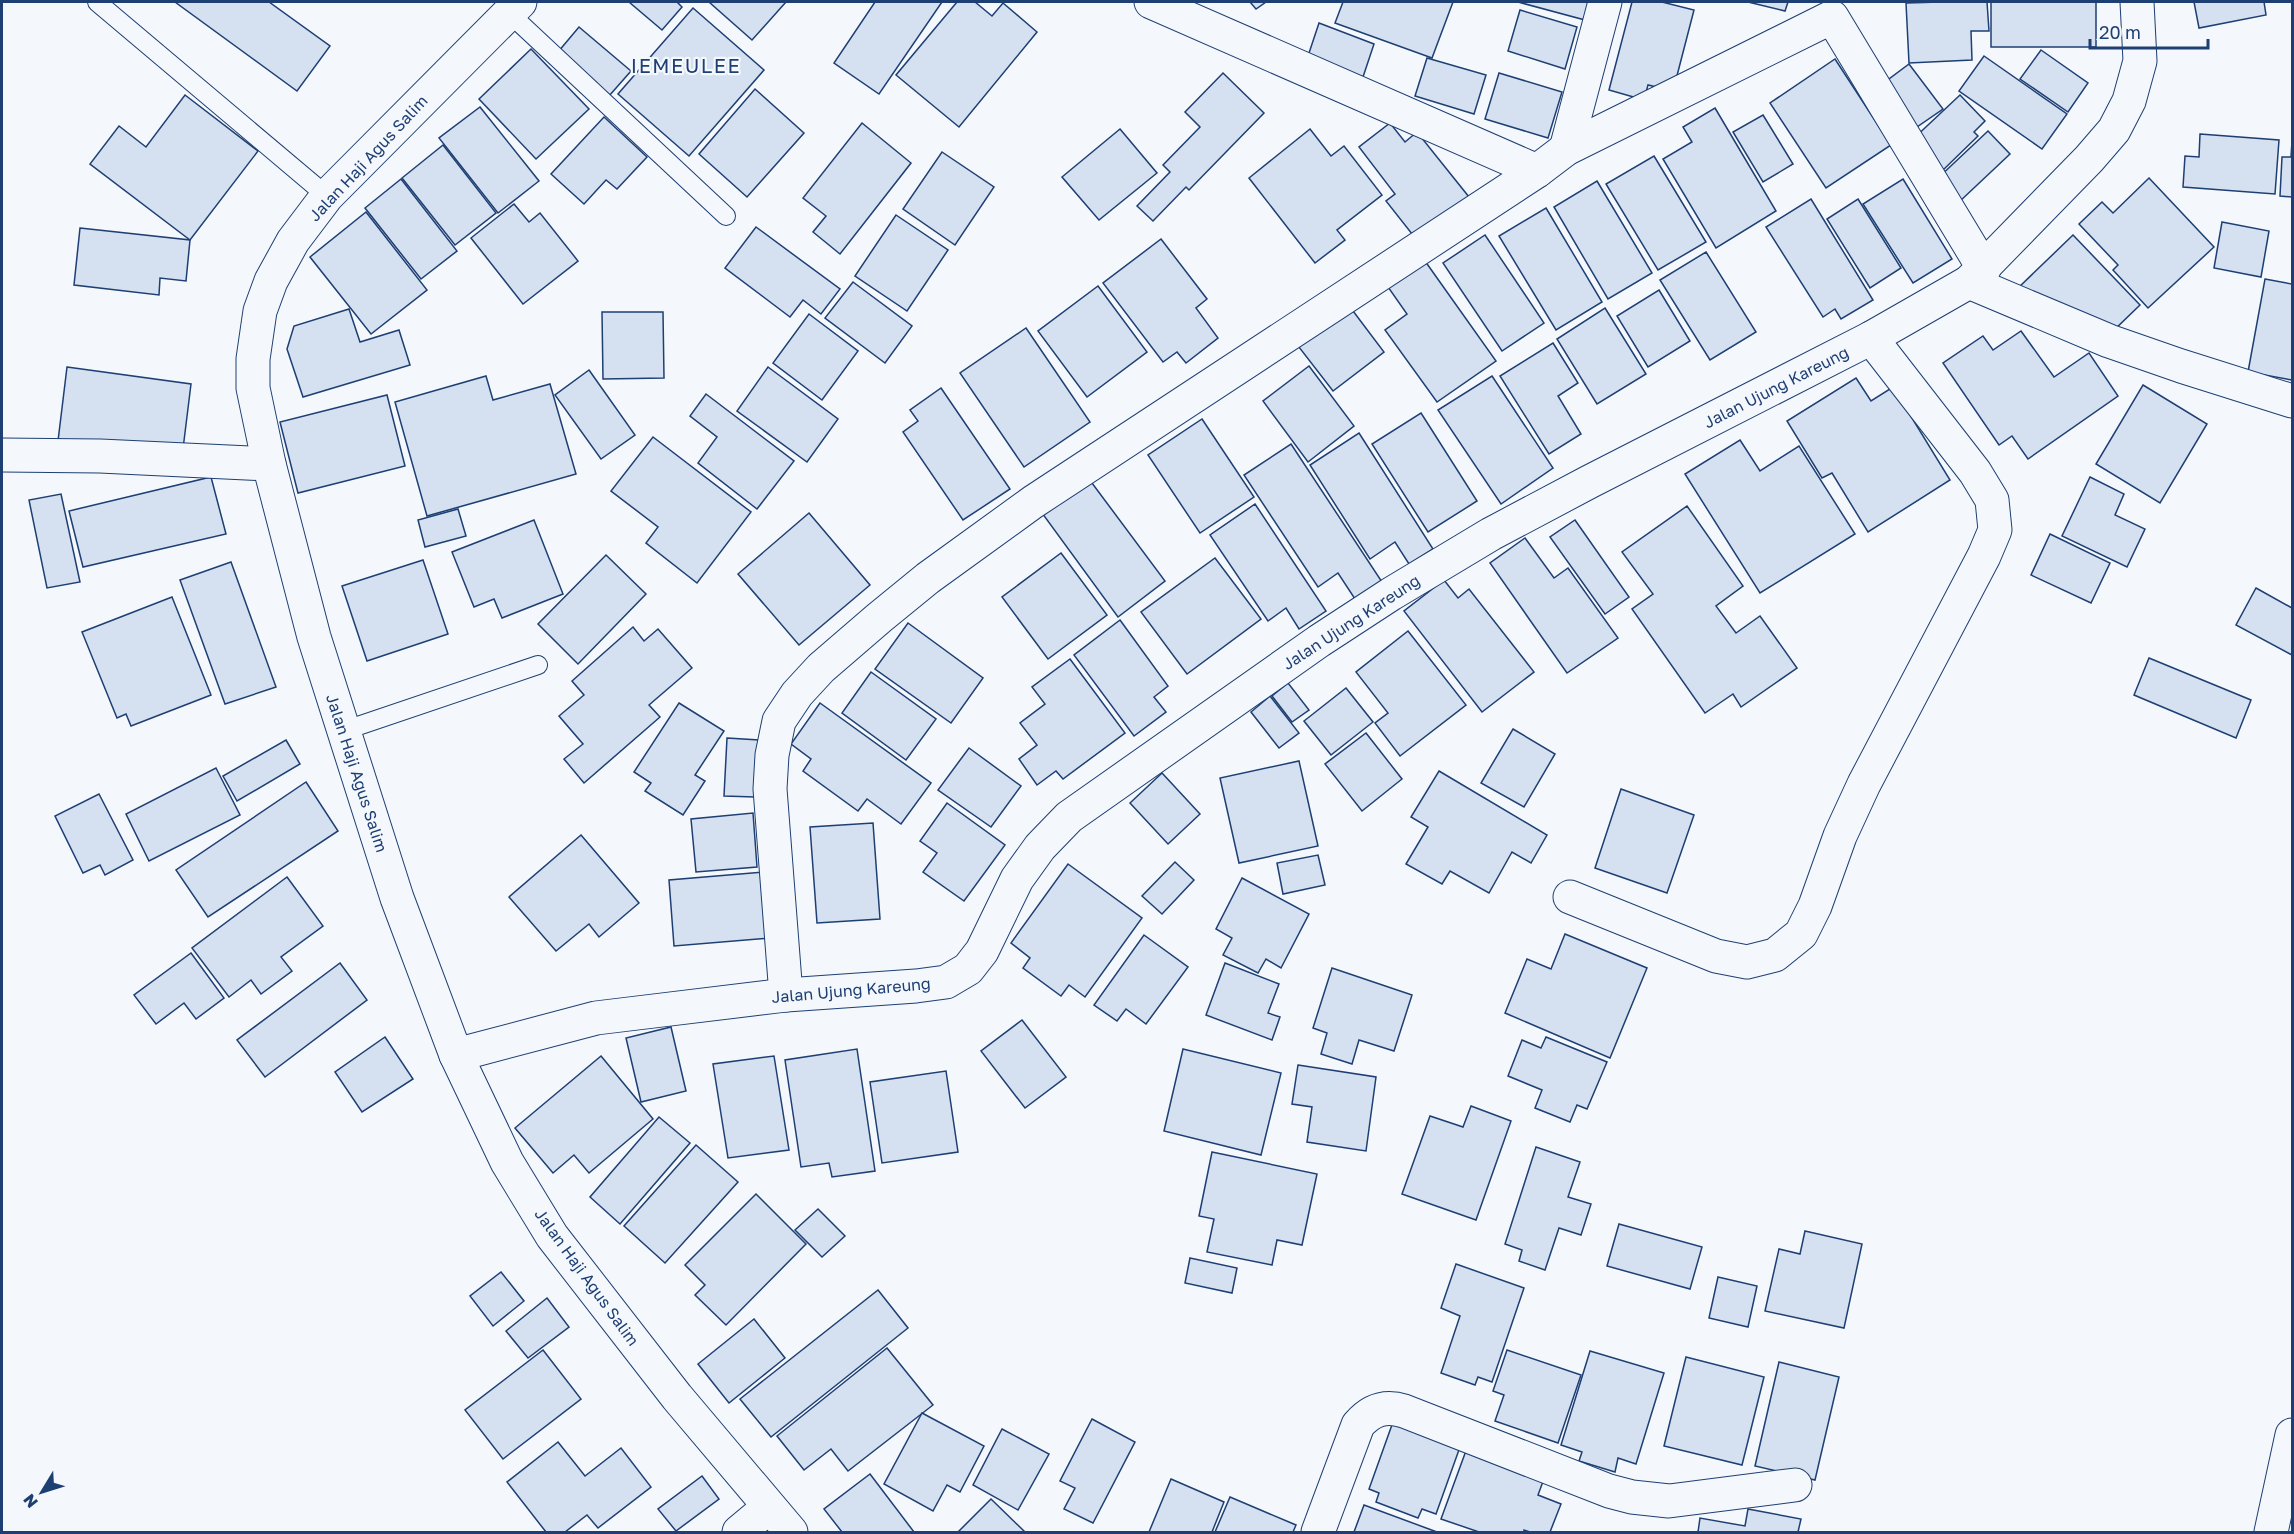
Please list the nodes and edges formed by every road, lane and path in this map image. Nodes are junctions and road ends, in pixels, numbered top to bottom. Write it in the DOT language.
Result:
graph roads {
  1 [pos="97,2"];
  2 [pos="1151,2"];
  3 [pos="1605,2"];
  4 [pos="2137,2"];
  5 [pos="514,7"];
  6 [pos="1833,9"];
  7 [pos="1566,149"];
  8 [pos="1537,171"];
  9 [pos="327,196"];
  10 [pos="726,216"];
  11 [pos="1977,276"];
  12 [pos="1871,339"];
  13 [pos="2292,401"];
  14 [pos="2,455"];
  15 [pos="269,464"];
  16 [pos="538,665"];
  17 [pos="343,731"];
  18 [pos="1570,897"];
  19 [pos="786,995"];
  20 [pos="456,1055"];
  21 [pos="2292,1435"];
  22 [pos="1795,1485"];
  23 [pos="769,1507"];
  24 [pos="739,1533"];
  25 [pos="791,1533"];
  26 [pos="1318,1533"];
  27 [pos="2271,1533"];
  1 -- 9 [label="lane"];
  2 -- 8 [label="street"];
  3 -- 7 [label="street"];
  4 -- 11 [label="street, Jalan Ujung Kareung"];
  5 -- 9 [label="street, Jalan Haji Agus Salim"];
  5 -- 10 [label="lane"];
  6 -- 7 [label="street"];
  6 -- 11 [label="street"];
  7 -- 8 [label="street"];
  8 -- 19 [label="street"];
  9 -- 15 [label="street, Jalan Haji Agus Salim"];
  11 -- 12 [label="street, Jalan Ujung Kareung"];
  11 -- 13 [label="street"];
  12 -- 18 [label="street"];
  12 -- 19 [label="street, Jalan Ujung Kareung"];
  14 -- 15 [label="street"];
  15 -- 17 [label="street, Jalan Haji Agus Salim"];
  16 -- 17 [label="lane"];
  17 -- 20 [label="street, Jalan Haji Agus Salim"];
  19 -- 20 [label="street, Jalan Ujung Kareung"];
  20 -- 23 [label="street, Jalan Haji Agus Salim"];
  21 -- 27 [label="street"];
  22 -- 26 [label="street"];
  23 -- 24 [label="street"];
  23 -- 25 [label="street, Jalan Haji Agus Salim"];
}
